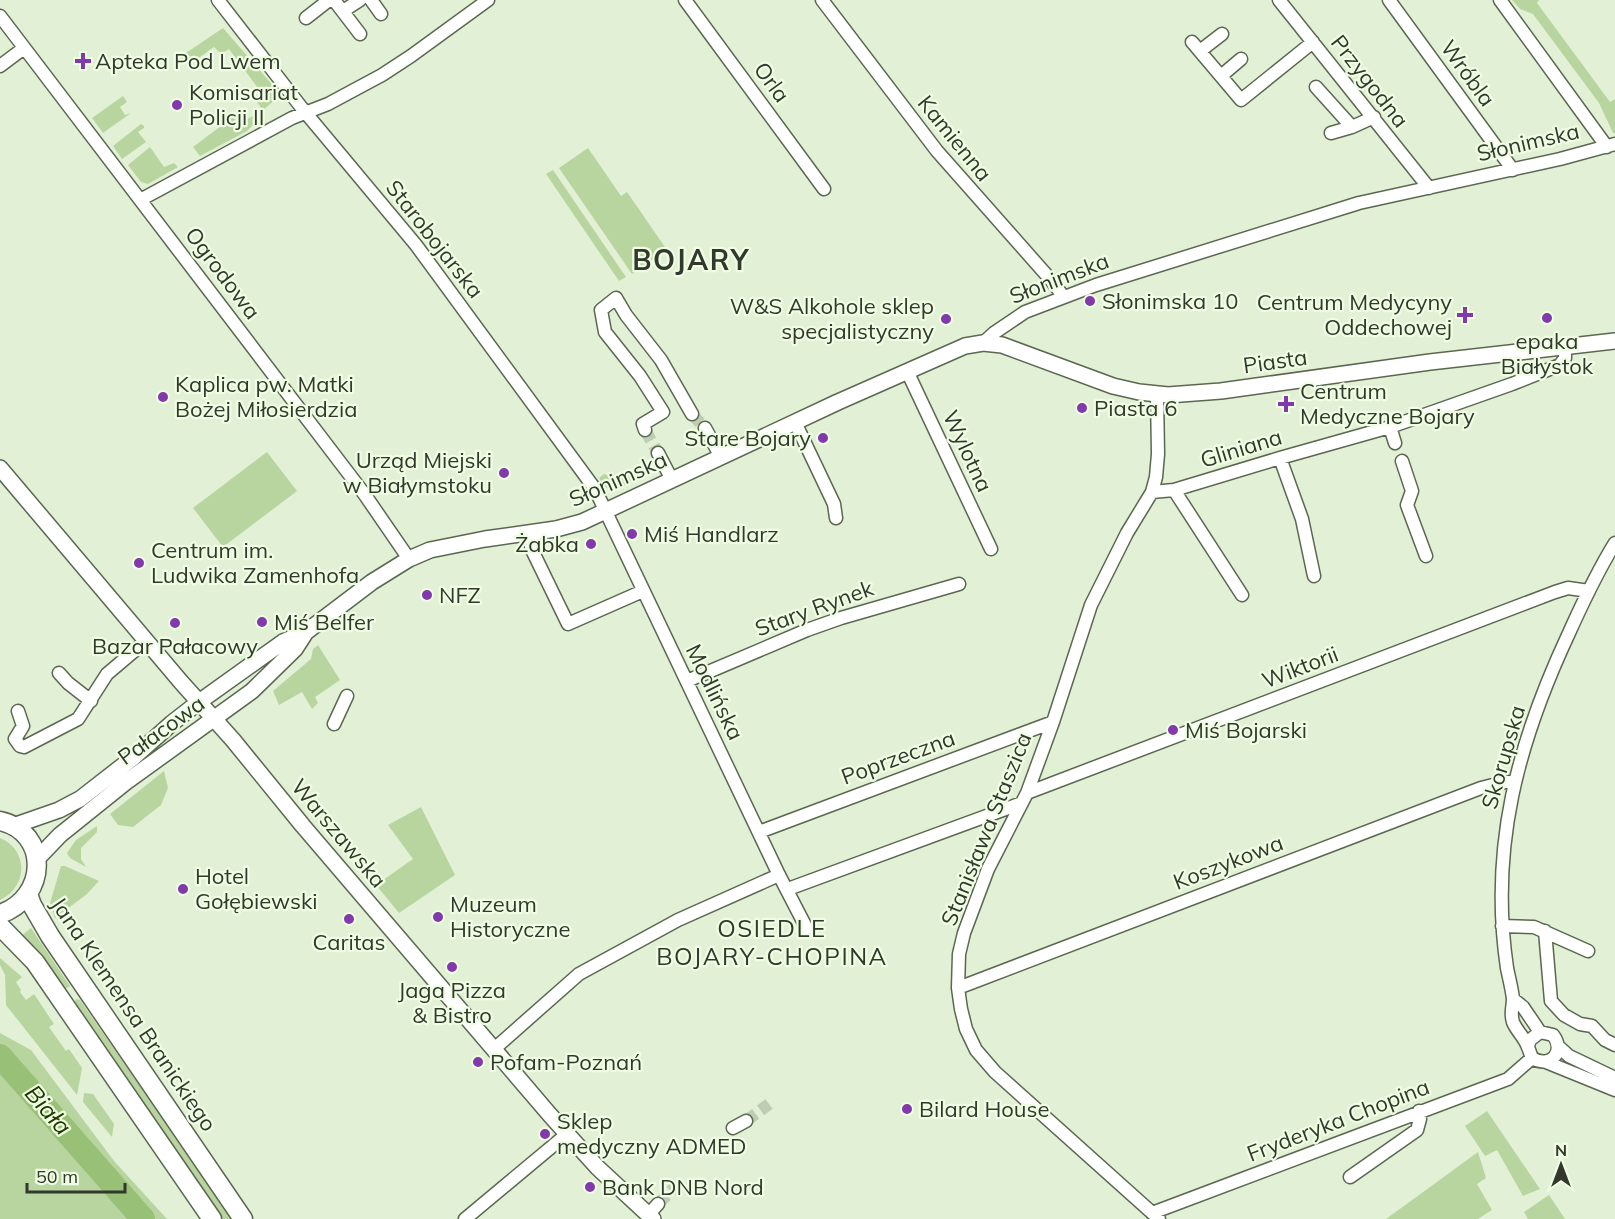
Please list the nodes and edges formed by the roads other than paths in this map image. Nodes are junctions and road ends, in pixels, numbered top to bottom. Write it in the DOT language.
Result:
graph roads {
  1 [pos="218,0"];
  2 [pos="328,0"];
  3 [pos="334,0"];
  4 [pos="360,0"];
  5 [pos="371,0"];
  6 [pos="488,0"];
  7 [pos="685,0"];
  8 [pos="822,0"];
  9 [pos="1279,0"];
  10 [pos="1389,0"];
  11 [pos="1500,0"];
  12 [pos="344,11"];
  13 [pos="381,14"];
  14 [pos="0,16"];
  15 [pos="306,18"];
  16 [pos="360,34"];
  17 [pos="1222,34"];
  18 [pos="1313,42"];
  19 [pos="24,48"];
  20 [pos="1242,59"];
  21 [pos="0,66"];
  22 [pos="1221,76"];
  23 [pos="1316,87"];
  24 [pos="305,112"];
  25 [pos="1374,117"];
  26 [pos="1352,127"];
  27 [pos="1331,133"];
  28 [pos="1611,145"];
  29 [pos="1513,170"];
  30 [pos="1428,188"];
  31 [pos="824,189"];
  32 [pos="140,200"];
  33 [pos="1063,296"];
  34 [pos="1615,341"];
  35 [pos="983,343"];
  36 [pos="1565,346"];
  37 [pos="907,371"];
  38 [pos="1157,394"];
  39 [pos="692,414"];
  40 [pos="795,422"];
  41 [pos="1390,427"];
  42 [pos="705,429"];
  43 [pos="645,430"];
  44 [pos="1395,443"];
  45 [pos="658,453"];
  46 [pos="721,457"];
  47 [pos="1280,458"];
  48 [pos="1402,461"];
  49 [pos="0,468"];
  50 [pos="672,480"];
  51 [pos="1174,490"];
  52 [pos="1152,492"];
  53 [pos="606,512"];
  54 [pos="836,518"];
  55 [pos="528,534"];
  56 [pos="1615,543"];
  57 [pos="991,549"];
  58 [pos="1426,556"];
  59 [pos="409,559"];
  60 [pos="1314,576"];
  61 [pos="959,584"];
  62 [pos="643,591"];
  63 [pos="1589,591"];
  64 [pos="1242,595"];
  65 [pos="306,632"];
  66 [pos="147,641"];
  67 [pos="59,674"];
  68 [pos="687,681"];
  69 [pos="347,696"];
  70 [pos="91,701"];
  71 [pos="199,702"];
  72 [pos="18,711"];
  73 [pos="214,719"];
  74 [pos="1053,722"];
  75 [pos="334,724"];
  76 [pos="1515,782"];
  77 [pos="1025,798"];
  78 [pos="7,823"];
  79 [pos="759,832"];
  80 [pos="36,860"];
  81 [pos="779,875"];
  82 [pos="788,889"];
  83 [pos="28,894"];
  84 [pos="0,914"];
  85 [pos="0,926"];
  86 [pos="1502,926"];
  87 [pos="807,929"];
  88 [pos="1545,931"];
  89 [pos="1588,951"];
  90 [pos="84,986"];
  91 [pos="958,988"];
  92 [pos="1513,999"];
  93 [pos="62,1001"];
  94 [pos="1540,1032"];
  95 [pos="1615,1045"];
  96 [pos="1559,1047"];
  97 [pos="494,1049"];
  98 [pos="1530,1052"];
  99 [pos="1546,1062"];
  100 [pos="1615,1078"];
  101 [pos="1615,1090"];
  102 [pos="1419,1111"];
  103 [pos="746,1121"];
  104 [pos="733,1128"];
  105 [pos="567,1134"];
  106 [pos="1350,1177"];
  107 [pos="653,1212"];
  108 [pos="1155,1216"];
  109 [pos="212,1219"];
  110 [pos="243,1219"];
  111 [pos="465,1219"];
  1 -- 24 [label="street, Starobojarska"];
  2 -- 15 [label="street"];
  3 -- 12 [label="street"];
  4 -- 12 [label="street"];
  5 -- 13 [label="street"];
  6 -- 24 [label="street"];
  7 -- 31 [label="street, Orla"];
  8 -- 33 [label="street, Kamienna"];
  9 -- 18 [label="street, Przygodna"];
  10 -- 29 [label="street, Wróbla"];
  11 -- 28 [label="street"];
  12 -- 16 [label="street"];
  14 -- 19 [label="street, Ogrodowa"];
  17 -- 22 [label="street"];
  18 -- 22 [label="street"];
  18 -- 25 [label="street, Przygodna"];
  19 -- 21 [label="street"];
  19 -- 32 [label="street, Ogrodowa"];
  20 -- 22 [label="street"];
  23 -- 26 [label="street"];
  24 -- 32 [label="street"];
  24 -- 53 [label="street, Starobojarska"];
  25 -- 26 [label="street"];
  25 -- 30 [label="street, Przygodna"];
  26 -- 27 [label="street"];
  28 -- 29 [label="street, Słonimska"];
  29 -- 30 [label="street, Słonimska"];
  30 -- 33 [label="street, Słonimska"];
  32 -- 59 [label="street, Ogrodowa"];
  33 -- 35 [label="street, Słonimska"];
  34 -- 36 [label="street, Piasta"];
  35 -- 37 [label="street, Słonimska"];
  35 -- 38 [label="street, Piasta"];
  36 -- 38 [label="street, Piasta"];
  36 -- 41 [label="street, Gliniana"];
  37 -- 40 [label="street, Słonimska"];
  37 -- 57 [label="street, Wylotna"];
  38 -- 52 [label="street, Stanisława Staszica"];
  39 -- 43 [label="street"];
  40 -- 46 [label="street, Słonimska"];
  40 -- 54 [label="street"];
  41 -- 44 [label="street"];
  41 -- 47 [label="street, Gliniana"];
  42 -- 46 [label="street"];
  45 -- 50 [label="street"];
  46 -- 50 [label="street, Słonimska"];
  47 -- 51 [label="street, Gliniana"];
  47 -- 60 [label="street"];
  48 -- 58 [label="street"];
  49 -- 66 [label="street, Warszawska"];
  50 -- 53 [label="street, Słonimska"];
  51 -- 52 [label="street, Gliniana"];
  51 -- 64 [label="street"];
  52 -- 74 [label="street, Stanisława Staszica"];
  53 -- 55 [label="street, Słonimska"];
  53 -- 62 [label="street, Modlińska"];
  55 -- 59 [label="street, Słonimska"];
  55 -- 62 [label="street"];
  56 -- 63 [label="street, Skorupska"];
  59 -- 65 [label="street, Pałacowa"];
  61 -- 68 [label="street, Stary Rynek"];
  62 -- 68 [label="street, Modlińska"];
  63 -- 76 [label="street, Skorupska"];
  63 -- 77 [label="street, Wiktorii"];
  65 -- 71 [label="street, Pałacowa"];
  65 -- 73 [label="street, Pałacowa"];
  66 -- 70 [label="street"];
  66 -- 71 [label="street, Warszawska"];
  67 -- 70 [label="street"];
  68 -- 79 [label="street, Modlińska"];
  69 -- 75 [label="street"];
  70 -- 72 [label="street"];
  71 -- 73 [label="street, Warszawska"];
  71 -- 78 [label="street, Pałacowa"];
  73 -- 80 [label="street, Pałacowa"];
  73 -- 97 [label="street, Warszawska"];
  74 -- 77 [label="street, Stanisława Staszica"];
  74 -- 79 [label="street, Poprzeczna"];
  76 -- 86 [label="street, Skorupska"];
  76 -- 91 [label="street, Koszykowa"];
  77 -- 82 [label="street"];
  77 -- 91 [label="street, Stanisława Staszica"];
  78 -- 80 [label="main road"];
  79 -- 81 [label="street, Modlińska"];
  80 -- 83 [label="main road"];
  81 -- 82 [label="street, Modlińska"];
  81 -- 97 [label="street"];
  82 -- 87 [label="street, Modlińska"];
  83 -- 84 [label="main road"];
  83 -- 90 [label="main road, Jana Klemensa Branickiego"];
  85 -- 93 [label="main road"];
  86 -- 88 [label="street"];
  86 -- 92 [label="street, Skorupska"];
  88 -- 89 [label="street"];
  88 -- 95 [label="street"];
  90 -- 93 [label="main road"];
  90 -- 110 [label="main road, Jana Klemensa Branickiego"];
  91 -- 108 [label="street, Stanisława Staszica"];
  92 -- 94 [label="street"];
  92 -- 98 [label="street, Skorupska"];
  93 -- 109 [label="main road"];
  94 -- 96 [label="street"];
  94 -- 98 [label="street"];
  96 -- 99 [label="street"];
  96 -- 100 [label="street"];
  97 -- 105 [label="street, Warszawska"];
  98 -- 99 [label="street"];
  98 -- 102 [label="street, Fryderyka Chopina"];
  99 -- 101 [label="street"];
  102 -- 106 [label="street"];
  102 -- 108 [label="street, Fryderyka Chopina"];
  103 -- 104 [label="street"];
  105 -- 107 [label="street, Warszawska"];
  105 -- 111 [label="street"];
}
